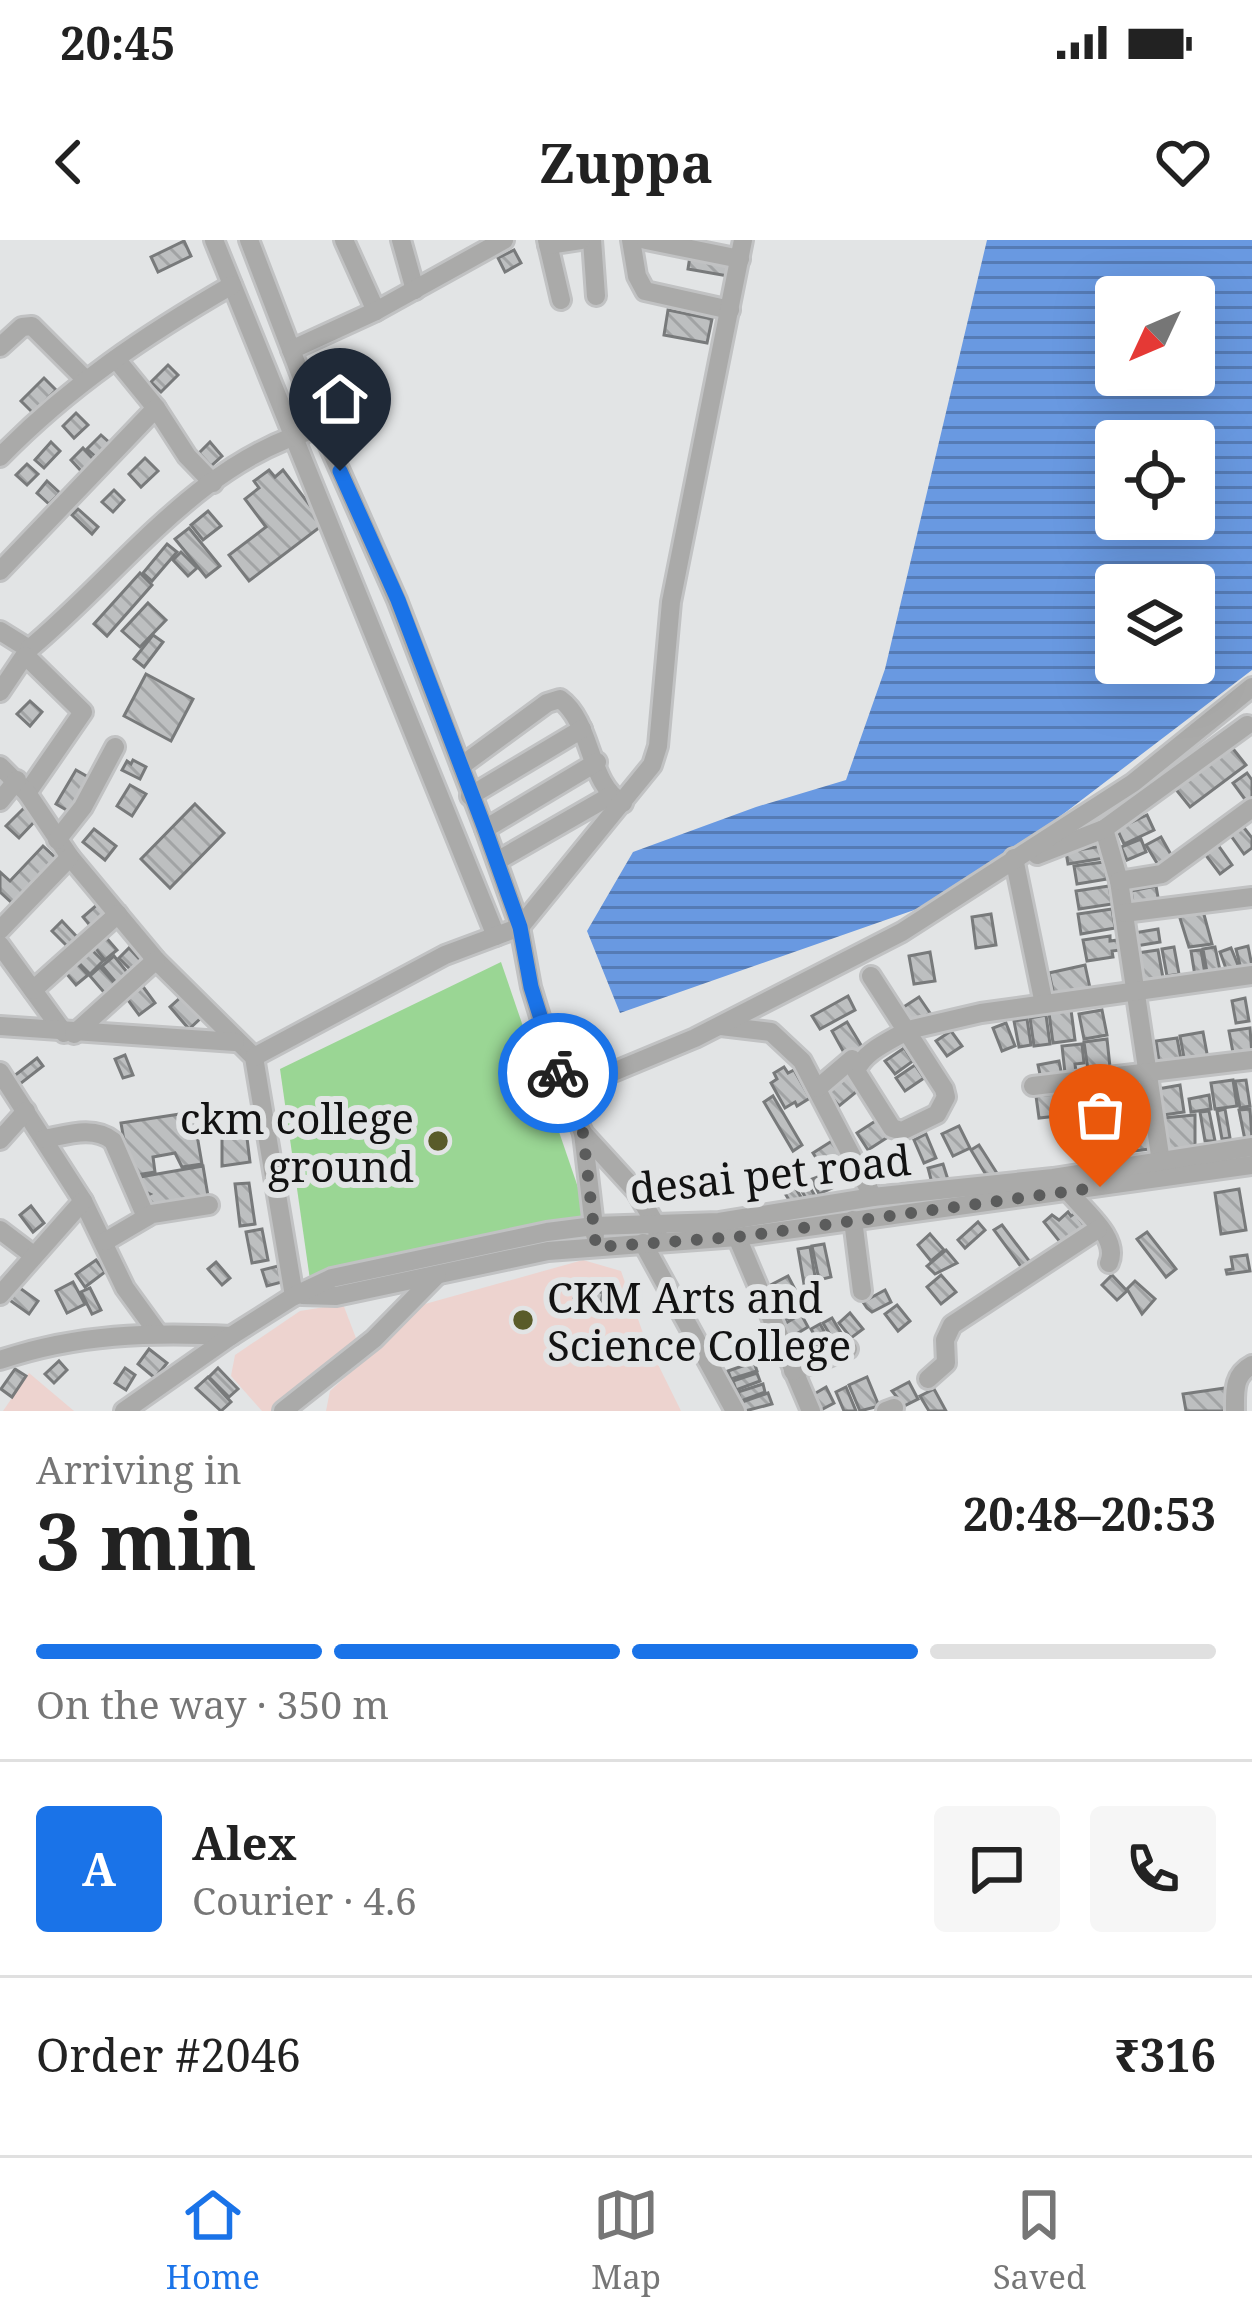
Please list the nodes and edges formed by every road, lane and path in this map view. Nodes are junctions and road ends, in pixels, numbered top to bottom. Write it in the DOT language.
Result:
graph roads {
  1 [pos="214,240"];
  2 [pos="249,240"];
  3 [pos="344,240"];
  4 [pos="400,240"];
  5 [pos="504,240"];
  6 [pos="581,240"];
  7 [pos="592,240"];
  8 [pos="631,240"];
  9 [pos="646,240"];
  10 [pos="547,243"];
  11 [pos="741,249"];
  12 [pos="232,285"];
  13 [pos="415,290"];
  14 [pos="596,296"];
  15 [pos="561,300"];
  16 [pos="730,310"];
  17 [pos="376,311"];
  18 [pos="0,347"];
  19 [pos="291,350"];
  20 [pos="116,359"];
  21 [pos="85,379"];
  22 [pos="156,408"];
  23 [pos="321,428"];
  24 [pos="292,435"];
  25 [pos="0,457"];
  26 [pos="213,483"];
  27 [pos="0,571"];
  28 [pos="0,632"];
  29 [pos="27,652"];
  30 [pos="1252,687"];
  31 [pos="0,692"];
  32 [pos="1247,725"];
  33 [pos="582,729"];
  34 [pos="115,747"];
  35 [pos="597,762"];
  36 [pos="0,766"];
  37 [pos="460,766"];
  38 [pos="22,786"];
  39 [pos="470,796"];
  40 [pos="617,800"];
  41 [pos="0,801"];
  42 [pos="1252,808"];
  43 [pos="485,829"];
  44 [pos="1104,829"];
  45 [pos="57,839"];
  46 [pos="70,857"];
  47 [pos="497,861"];
  48 [pos="1015,862"];
  49 [pos="1119,881"];
  50 [pos="1251,900"];
  51 [pos="1124,913"];
  52 [pos="118,914"];
  53 [pos="520,927"];
  54 [pos="0,930"];
  55 [pos="496,936"];
  56 [pos="0,945"];
  57 [pos="156,960"];
  58 [pos="1252,975"];
  59 [pos="871,976"];
  60 [pos="33,990"];
  61 [pos="1137,994"];
  62 [pos="1045,1004"];
  63 [pos="718,1025"];
  64 [pos="0,1026"];
  65 [pos="905,1031"];
  66 [pos="69,1034"];
  67 [pos="235,1042"];
  68 [pos="254,1058"];
  69 [pos="852,1059"];
  70 [pos="1252,1060"];
  71 [pos="0,1072"];
  72 [pos="1146,1072"];
  73 [pos="1033,1086"];
  74 [pos="818,1088"];
  75 [pos="566,1092"];
  76 [pos="26,1111"];
  77 [pos="583,1133"];
  78 [pos="3,1134"];
  79 [pos="44,1138"];
  80 [pos="1252,1148"];
  81 [pos="1161,1162"];
  82 [pos="1252,1165"];
  83 [pos="1068,1192"];
  84 [pos="873,1197"];
  85 [pos="83,1201"];
  86 [pos="209,1205"];
  87 [pos="146,1217"];
  88 [pos="853,1220"];
  89 [pos="594,1226"];
  90 [pos="1098,1229"];
  91 [pos="0,1230"];
  92 [pos="653,1237"];
  93 [pos="737,1237"];
  94 [pos="106,1241"];
  95 [pos="596,1247"];
  96 [pos="33,1255"];
  97 [pos="1108,1263"];
  98 [pos="437,1275"];
  99 [pos="862,1291"];
  100 [pos="0,1295"];
  101 [pos="298,1295"];
  102 [pos="157,1332"];
  103 [pos="231,1336"];
  104 [pos="848,1349"];
  105 [pos="0,1360"];
  106 [pos="1252,1365"];
  107 [pos="794,1371"];
  108 [pos="928,1379"];
  109 [pos="124,1411"];
  110 [pos="283,1411"];
  111 [pos="735,1411"];
  112 [pos="811,1411"];
  113 [pos="1234,1411"];
  1 -- 12 [label="street"];
  2 -- 19 [label="street"];
  3 -- 17 [label="street"];
  4 -- 13 [label="street"];
  5 -- 13 [label="street"];
  6 -- 10 [label="street"];
  7 -- 14 [label="street"];
  8 -- 16 [label="street"];
  9 -- 11 [label="street"];
  10 -- 15 [label="street"];
  11 -- 16 [label="street"];
  12 -- 20 [label="street"];
  12 -- 24 [label="street"];
  13 -- 17 [label="street"];
  16 -- 40 [label="street"];
  17 -- 19 [label="street"];
  18 -- 21 [label="street"];
  19 -- 23 [label="street"];
  20 -- 21 [label="street"];
  20 -- 22 [label="street"];
  21 -- 25 [label="street"];
  22 -- 26 [label="street"];
  22 -- 27 [label="street"];
  23 -- 24 [label="street"];
  23 -- 37 [label="street"];
  24 -- 26 [label="street"];
  24 -- 55 [label="street"];
  26 -- 29 [label="street"];
  28 -- 29 [label="street"];
  29 -- 31 [label="street"];
  29 -- 38 [label="street"];
  30 -- 48 [label="street"];
  32 -- 44 [label="street"];
  33 -- 35 [label="street"];
  33 -- 37 [label="street"];
  33 -- 39 [label="street"];
  34 -- 45 [label="street"];
  35 -- 40 [label="street"];
  35 -- 43 [label="street"];
  36 -- 38 [label="street"];
  37 -- 39 [label="street"];
  38 -- 41 [label="street"];
  38 -- 45 [label="street"];
  39 -- 43 [label="street"];
  40 -- 47 [label="street"];
  40 -- 53 [label="street"];
  42 -- 49 [label="street"];
  43 -- 47 [label="street"];
  44 -- 48 [label="street"];
  44 -- 49 [label="street"];
  45 -- 46 [label="street"];
  46 -- 52 [label="street"];
  46 -- 54 [label="street"];
  47 -- 53 [label="street"];
  48 -- 62 [label="street"];
  48 -- 63 [label="street"];
  49 -- 51 [label="street"];
  50 -- 51 [label="street"];
  51 -- 61 [label="street"];
  52 -- 57 [label="street"];
  52 -- 60 [label="street"];
  53 -- 55 [label="street"];
  53 -- 75 [label="street"];
  55 -- 68 [label="street"];
  56 -- 60 [label="street"];
  57 -- 66 [label="street"];
  57 -- 67 [label="street"];
  58 -- 61 [label="street"];
  59 -- 65 [label="street"];
  60 -- 66 [label="street"];
  61 -- 62 [label="street"];
  61 -- 72 [label="street"];
  62 -- 65 [label="street"];
  63 -- 74 [label="street"];
  63 -- 75 [label="street"];
  64 -- 66 [label="street"];
  65 -- 65 [label="street"];
  66 -- 67 [label="street"];
  67 -- 68 [label="street"];
  68 -- 101 [label="street"];
  69 -- 74 [label="street"];
  70 -- 72 [label="street"];
  71 -- 76 [label="street"];
  72 -- 73 [label="street"];
  72 -- 81 [label="street"];
  74 -- 84 [label="street"];
  75 -- 77 [label="street"];
  76 -- 78 [label="street"];
  76 -- 79 [label="street"];
  77 -- 89 [label="street"];
  77 -- 92 [label="street"];
  79 -- 85 [label="street"];
  79 -- 87 [label="street"];
  80 -- 81 [label="street, desai pet road"];
  81 -- 84 [label="street, desai pet road"];
  82 -- 83 [label="street, desai pet road"];
  83 -- 88 [label="street, desai pet road"];
  83 -- 90 [label="street"];
  84 -- 92 [label="street, desai pet road"];
  85 -- 94 [label="street"];
  85 -- 96 [label="street"];
  86 -- 87 [label="street"];
  87 -- 94 [label="street"];
  88 -- 93 [label="street, desai pet road"];
  88 -- 99 [label="street"];
  89 -- 92 [label="street, desai pet road"];
  89 -- 95 [label="street"];
  89 -- 101 [label="street, desai pet road"];
  90 -- 97 [label="street"];
  90 -- 108 [label="street"];
  91 -- 96 [label="street"];
  92 -- 93 [label="street, desai pet road"];
  92 -- 95 [label="street, desai pet road"];
  92 -- 111 [label="street"];
  93 -- 107 [label="street"];
  94 -- 102 [label="street"];
  95 -- 98 [label="street, desai pet road"];
  96 -- 100 [label="street"];
  98 -- 101 [label="street, desai pet road"];
  98 -- 110 [label="street"];
  101 -- 103 [label="street, desai pet road"];
  102 -- 103 [label="street"];
  102 -- 105 [label="street"];
  103 -- 109 [label="street, desai pet road"];
  104 -- 107 [label="street"];
  106 -- 113 [label="street"];
  107 -- 112 [label="street"];
}
